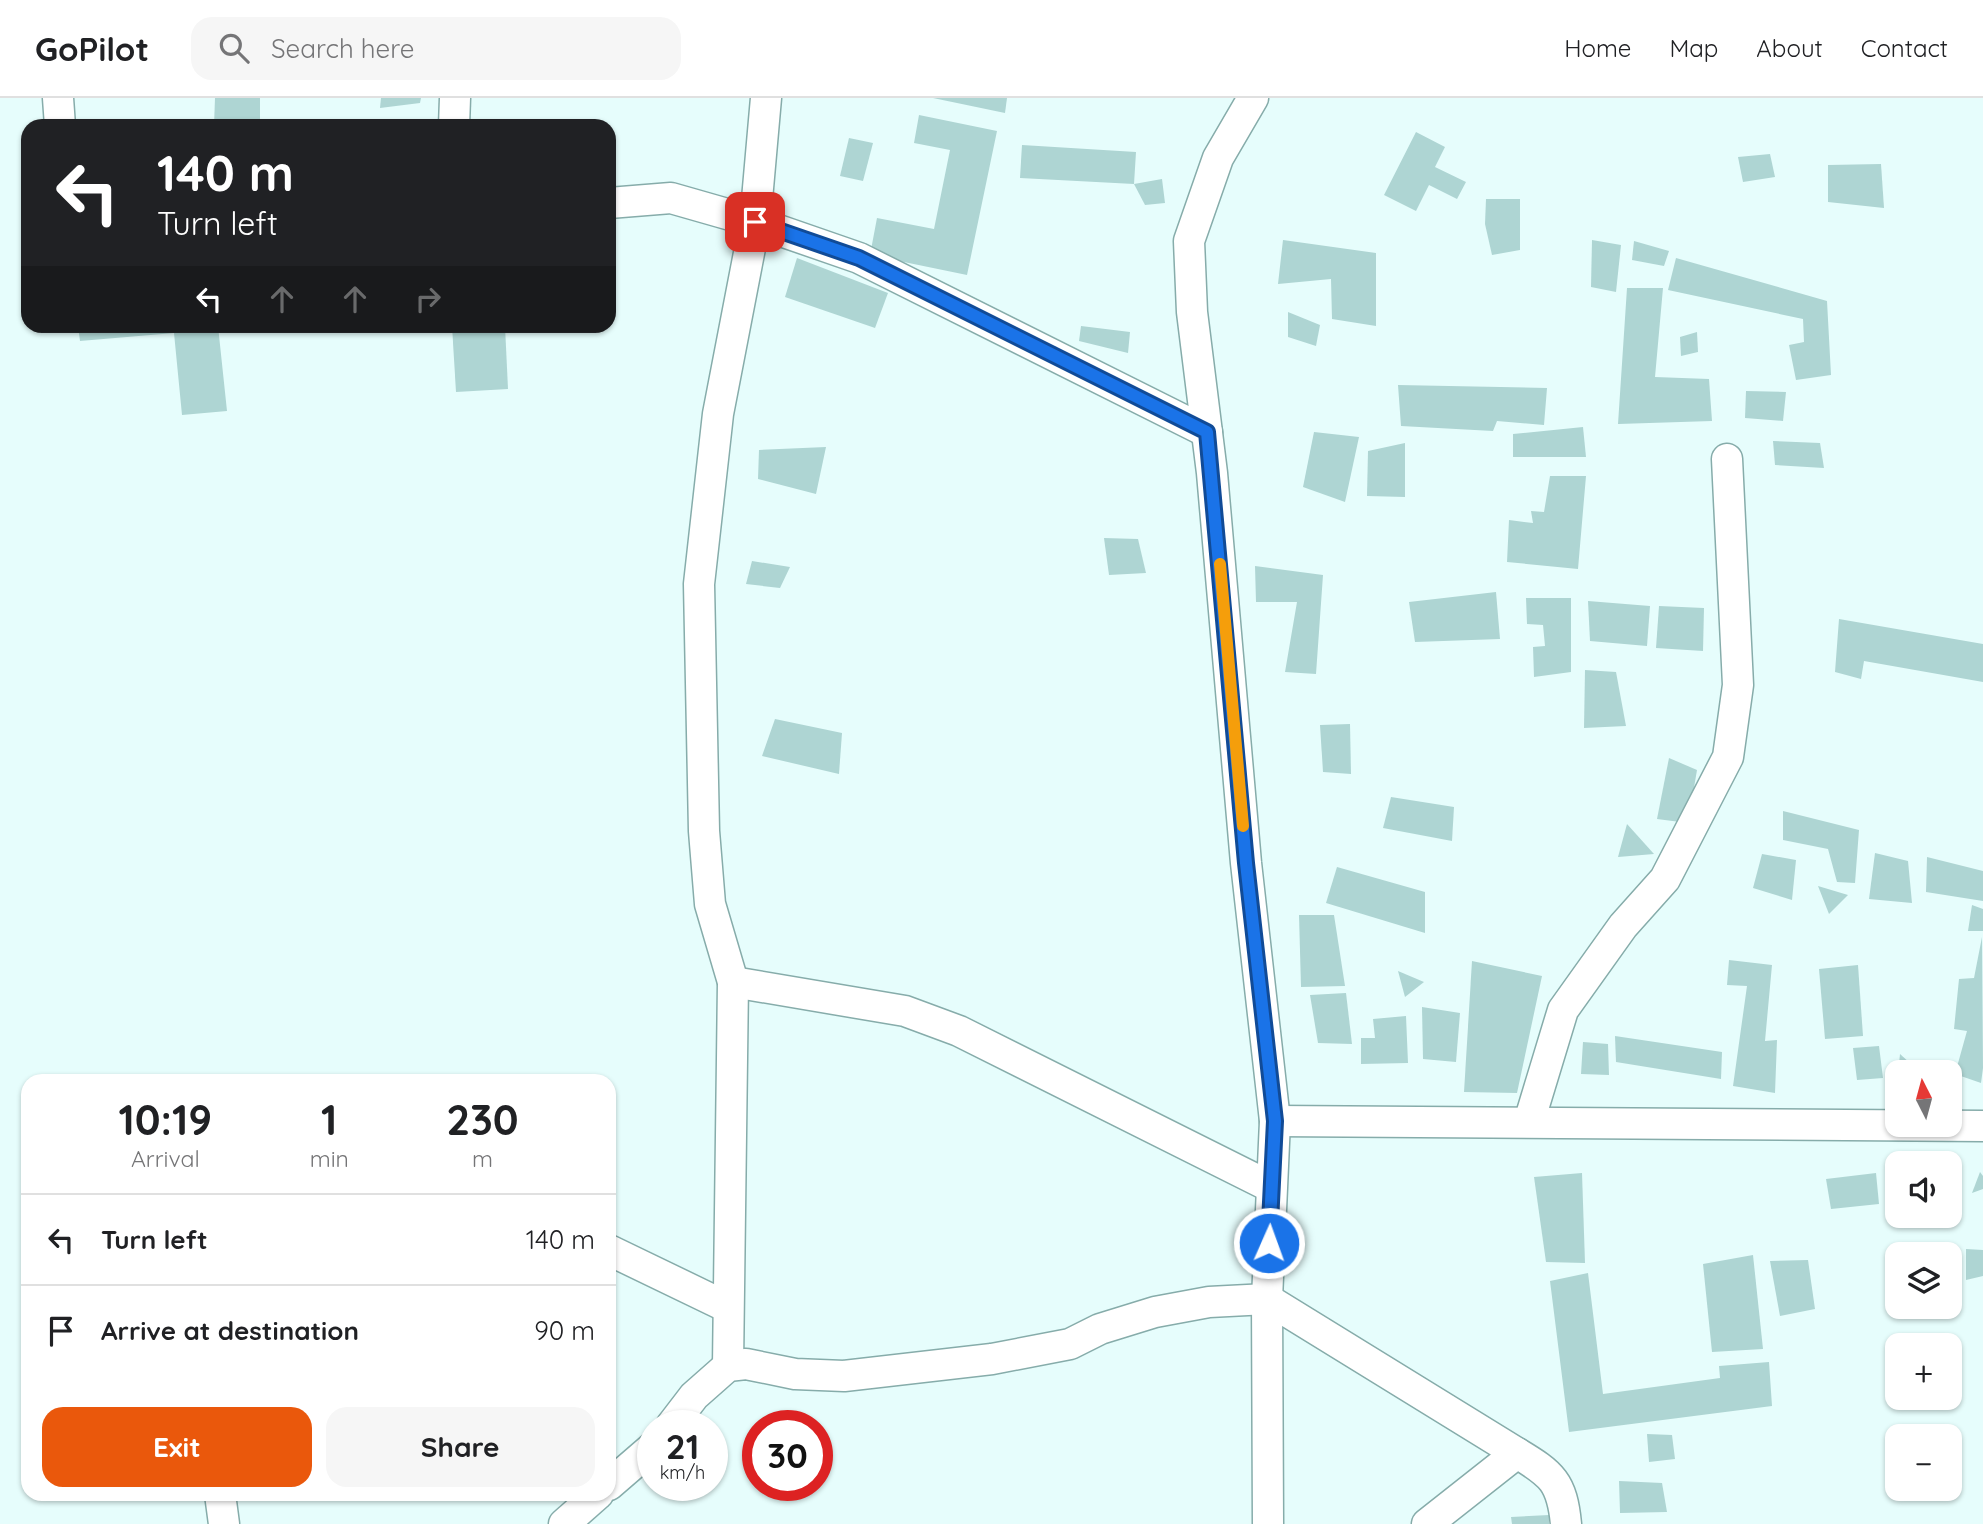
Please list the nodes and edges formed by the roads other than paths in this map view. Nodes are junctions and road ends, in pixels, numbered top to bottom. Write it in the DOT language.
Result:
graph roads {
  1 [pos="58,98"];
  2 [pos="455,98"];
  3 [pos="766,98"];
  4 [pos="1253,98"];
  5 [pos="60,119"];
  6 [pos="454,119"];
  7 [pos="616,202"];
  8 [pos="755,222"];
  9 [pos="1207,432"];
  10 [pos="1727,459"];
  11 [pos="733,982"];
  12 [pos="1275,1121"];
  13 [pos="1529,1122"];
  14 [pos="1983,1126"];
  15 [pos="1271,1187"];
  16 [pos="616,1253"];
  17 [pos="1268,1299"];
  18 [pos="727,1307"];
  19 [pos="728,1366"];
  20 [pos="683,1410"];
  21 [pos="1517,1453"];
  22 [pos="637,1461"];
  23 [pos="616,1479"];
  24 [pos="221,1501"];
  25 [pos="590,1501"];
  26 [pos="224,1524"];
  27 [pos="564,1524"];
  28 [pos="1268,1524"];
  29 [pos="1427,1524"];
  30 [pos="1566,1524"];
  1 -- 5 [label="street"];
  2 -- 6 [label="street"];
  3 -- 8 [label="street"];
  4 -- 9 [label="street"];
  7 -- 8 [label="street"];
  8 -- 9 [label="street"];
  8 -- 11 [label="street"];
  9 -- 12 [label="street"];
  10 -- 13 [label="street"];
  11 -- 15 [label="street"];
  11 -- 18 [label="street"];
  12 -- 13 [label="street"];
  12 -- 15 [label="street"];
  13 -- 14 [label="street"];
  15 -- 17 [label="street"];
  16 -- 18 [label="street"];
  17 -- 19 [label="street"];
  17 -- 21 [label="street"];
  17 -- 28 [label="street"];
  18 -- 19 [label="street"];
  19 -- 20 [label="street"];
  21 -- 29 [label="street"];
  21 -- 30 [label="street"];
  22 -- 23 [label="street"];
  24 -- 26 [label="street"];
  25 -- 27 [label="street"];
}
